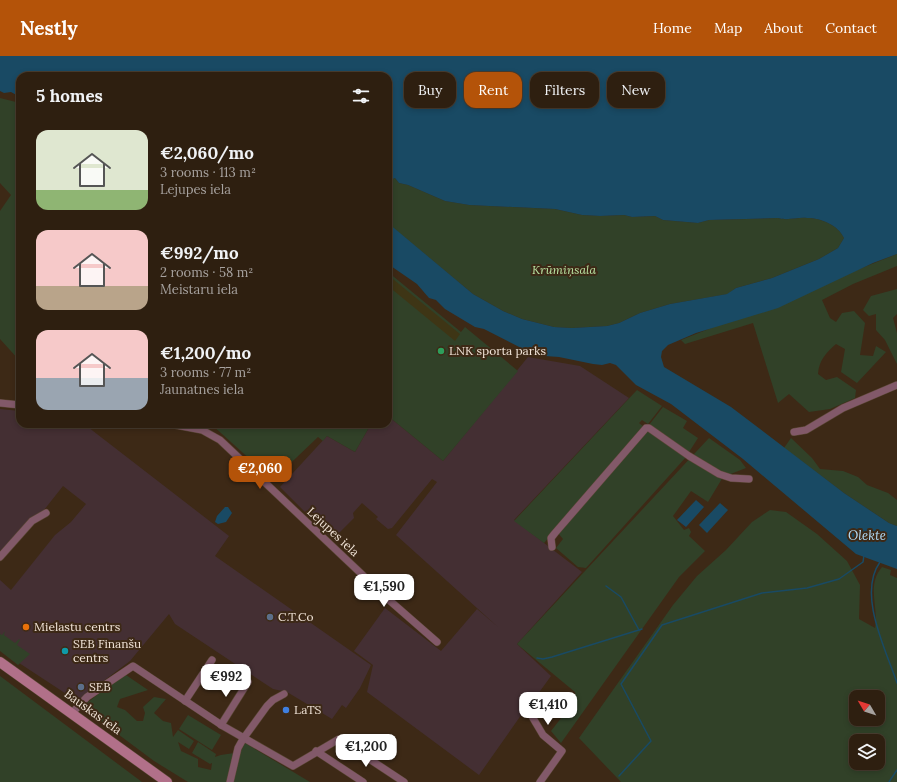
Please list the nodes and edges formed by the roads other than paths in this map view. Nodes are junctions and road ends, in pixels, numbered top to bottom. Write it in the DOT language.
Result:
graph roads {
  1 [pos="897,385"];
  2 [pos="0,403"];
  3 [pos="16,405"];
  4 [pos="191,428"];
  5 [pos="794,432"];
  6 [pos="749,479"];
  7 [pos="46,513"];
  8 [pos="552,547"];
  9 [pos="0,557"];
  10 [pos="437,642"];
  11 [pos="212,660"];
  12 [pos="1,661"];
  13 [pos="248,682"];
  14 [pos="284,694"];
  15 [pos="185,701"];
  16 [pos="527,708"];
  17 [pos="72,713"];
  18 [pos="221,725"];
  19 [pos="243,739"];
  20 [pos="316,751"];
  21 [pos="167,782"];
  22 [pos="230,782"];
  23 [pos="363,782"];
  24 [pos="404,782"];
  25 [pos="540,782"];
  1 -- 5 [label="street"];
  2 -- 3 [label="street"];
  4 -- 10 [label="street, Lejupes iela"];
  6 -- 8 [label="street"];
  7 -- 9 [label="street"];
  11 -- 15 [label="street"];
  12 -- 17 [label="main road, Bauskas iela"];
  13 -- 18 [label="street"];
  14 -- 19 [label="street"];
  15 -- 17 [label="street"];
  15 -- 18 [label="street"];
  16 -- 25 [label="street"];
  17 -- 21 [label="main road, Bauskas iela"];
  18 -- 19 [label="street"];
  19 -- 20 [label="street"];
  19 -- 22 [label="street"];
  20 -- 23 [label="street"];
  20 -- 24 [label="street"];
}
